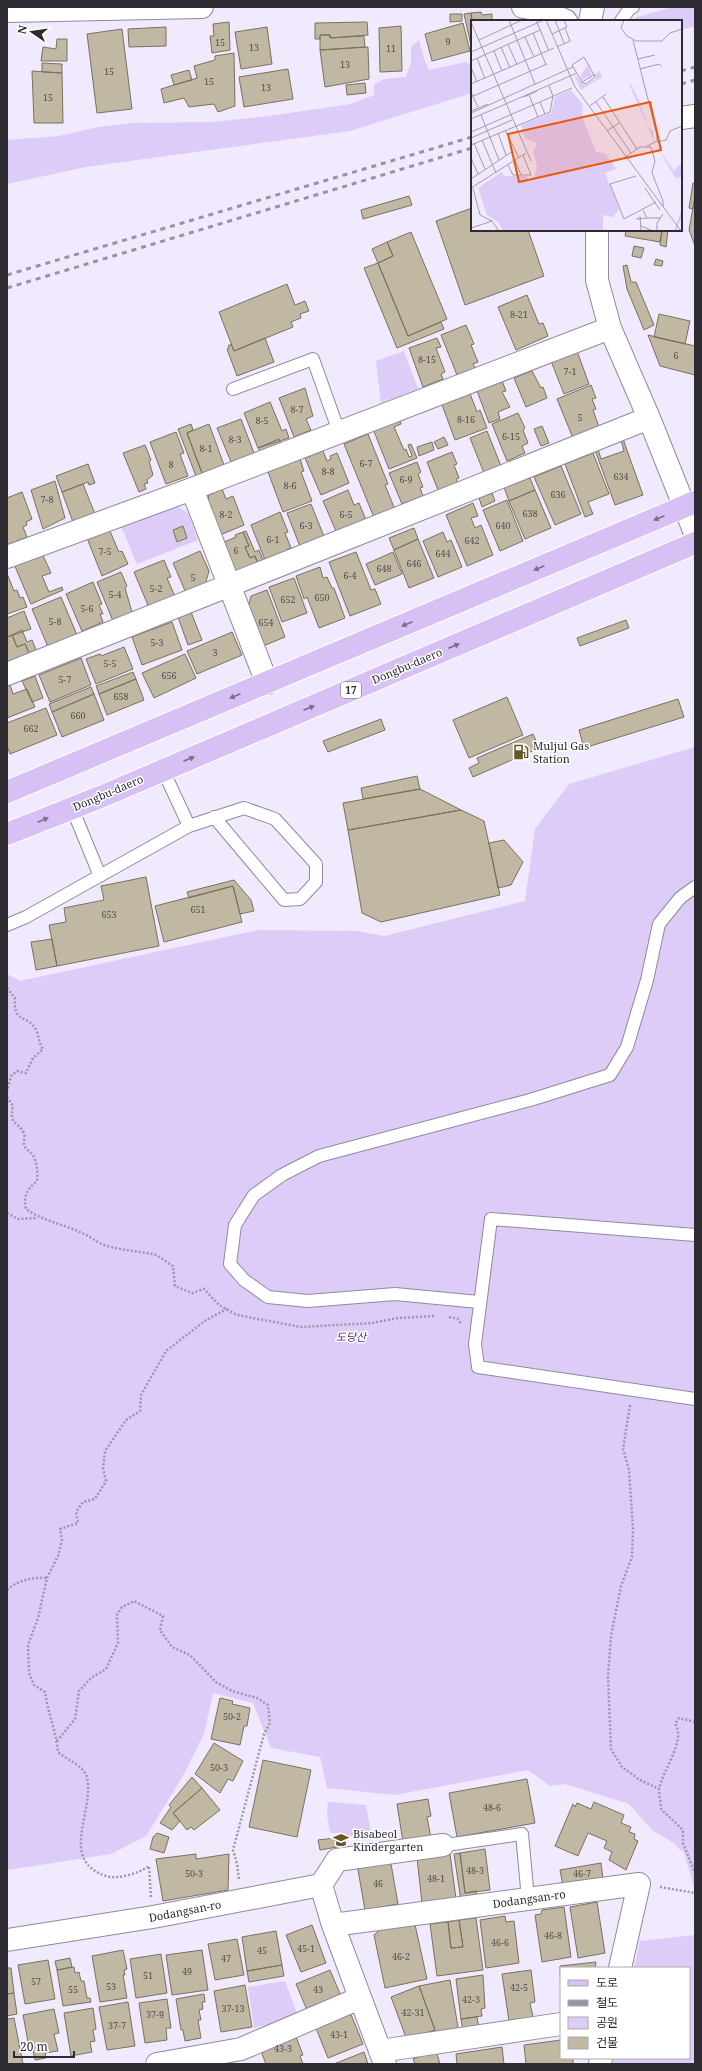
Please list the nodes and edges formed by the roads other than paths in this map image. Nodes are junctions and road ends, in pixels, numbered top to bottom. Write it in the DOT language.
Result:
graph roads {
  1 [pos="202,7"];
  2 [pos="523,7"];
  3 [pos="593,7"];
  4 [pos="633,7"];
  5 [pos="7,11"];
  6 [pos="564,20"];
  7 [pos="590,20"];
  8 [pos="622,20"];
  9 [pos="695,116"];
  10 [pos="682,118"];
  11 [pos="597,231"];
  12 [pos="610,328"];
  13 [pos="233,389"];
  14 [pos="649,418"];
  15 [pos="338,432"];
  16 [pos="192,489"];
  17 [pos="690,504"];
  18 [pos="695,533"];
  19 [pos="695,543"];
  20 [pos="7,557"];
  21 [pos="228,586"];
  22 [pos="7,674"];
  23 [pos="267,683"];
  24 [pos="162,770"];
  25 [pos="7,792"];
  26 [pos="72,808"];
  27 [pos="214,817"];
  28 [pos="189,826"];
  29 [pos="7,834"];
  30 [pos="100,876"];
  31 [pos="695,887"];
  32 [pos="7,925"];
  33 [pos="695,1235"];
  34 [pos="479,1302"];
  35 [pos="695,1399"];
  36 [pos="448,1844"];
  37 [pos="321,1885"];
  38 [pos="528,1899"];
  39 [pos="333,1925"];
  40 [pos="7,1940"];
  41 [pos="620,1967"];
  42 [pos="360,1998"];
  43 [pos="560,2024"];
  44 [pos="244,2056"];
  45 [pos="382,2058"];
  46 [pos="157,2064"];
  1 -- 5 [label="street"];
  2 -- 6 [label="street"];
  3 -- 7 [label="street"];
  4 -- 8 [label="lane"];
  9 -- 10 [label="street"];
  11 -- 12 [label="street"];
  12 -- 14 [label="street"];
  12 -- 15 [label="street"];
  13 -- 15 [label="lane"];
  14 -- 17 [label="street"];
  14 -- 21 [label="street"];
  15 -- 16 [label="street"];
  16 -- 20 [label="street"];
  16 -- 21 [label="street"];
  17 -- 18 [label="street"];
  17 -- 23 [label="main road, one-way"];
  24 -- 19 [label="main road, Dongbu-daero / 17, one-way"];
  21 -- 22 [label="street"];
  21 -- 23 [label="street"];
  23 -- 25 [label="main road, one-way"];
  24 -- 26 [label="main road, Dongbu-daero / 17"];
  24 -- 28 [label="lane"];
  29 -- 26 [label="main road, Dongbu-daero / 17, one-way"];
  26 -- 30 [label="lane"];
  27 -- 27 [label="lane"];
  27 -- 28 [label="lane"];
  28 -- 30 [label="lane"];
  30 -- 32 [label="lane"];
  31 -- 34 [label="lane"];
  33 -- 34 [label="lane"];
  34 -- 35 [label="lane"];
  36 -- 37 [label="street"];
  36 -- 38 [label="lane"];
  37 -- 39 [label="street"];
  37 -- 40 [label="street, Dodangsan-ro"];
  38 -- 39 [label="street, Dodangsan-ro"];
  38 -- 41 [label="street, Dodangsan-ro"];
  39 -- 42 [label="street"];
  42 -- 44 [label="street"];
  42 -- 45 [label="street"];
  43 -- 45 [label="street"];
  44 -- 46 [label="street"];
}
